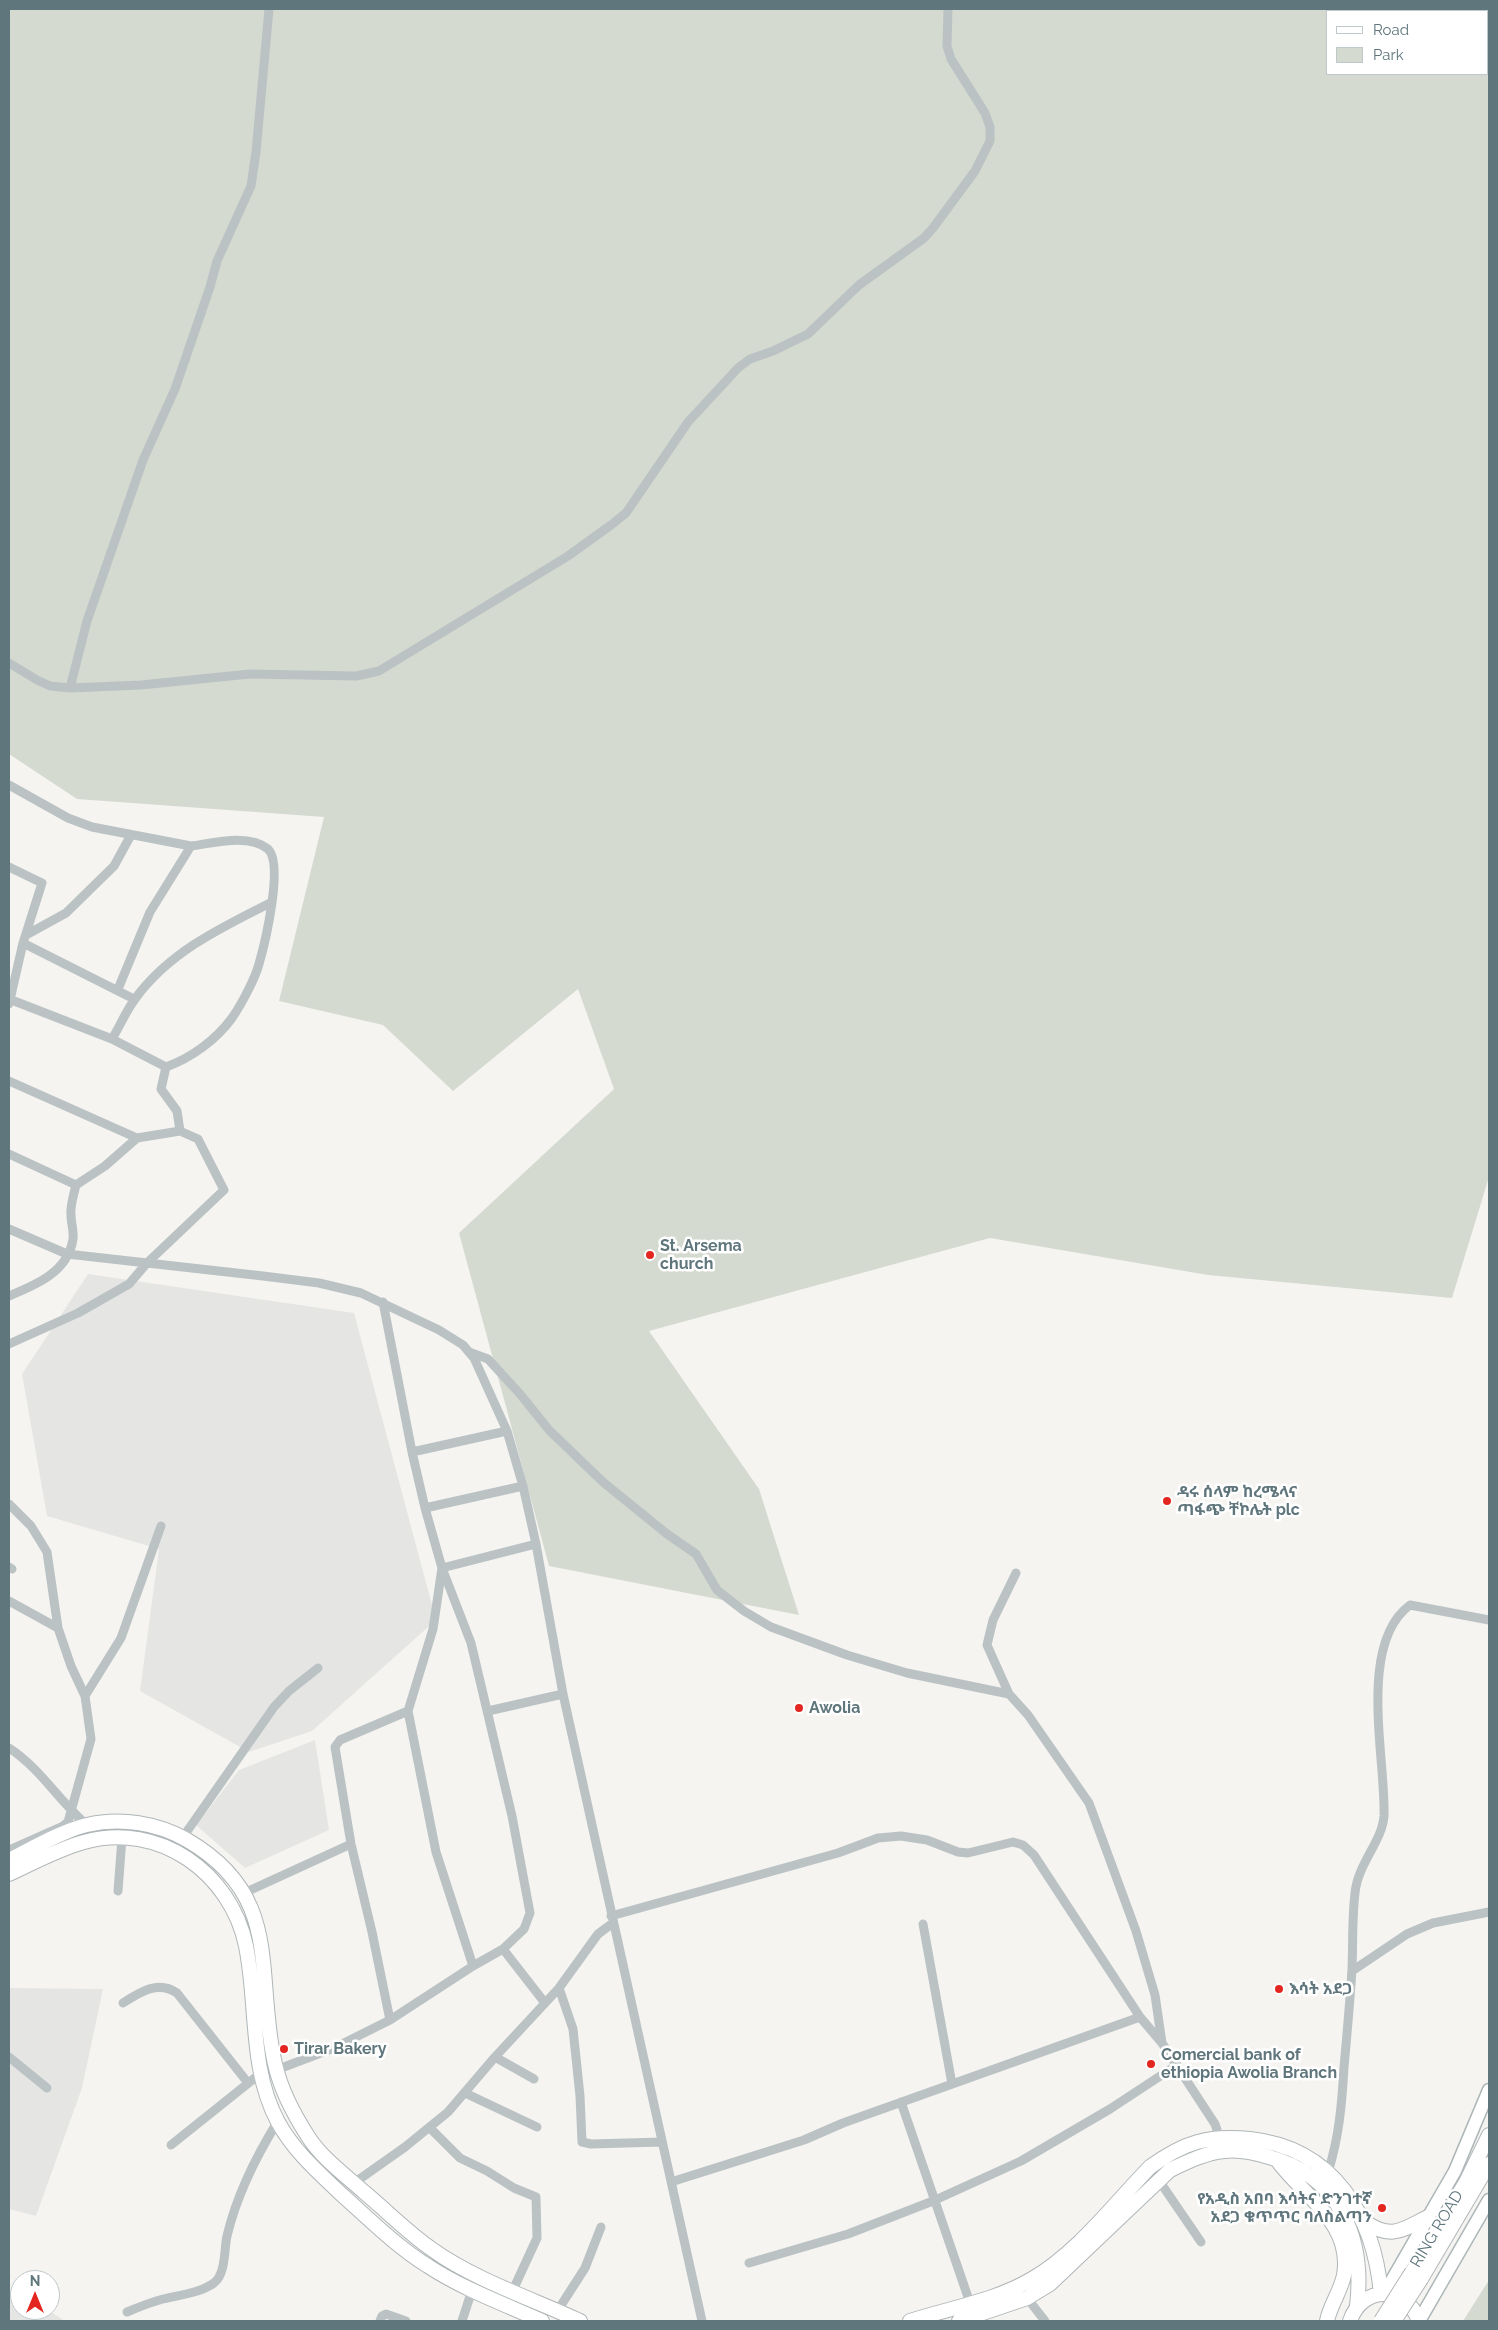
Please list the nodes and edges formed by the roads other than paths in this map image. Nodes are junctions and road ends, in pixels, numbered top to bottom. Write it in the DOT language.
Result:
graph roads {
  1 [pos="268,9"];
  2 [pos="948,9"];
  3 [pos="9,663"];
  4 [pos="70,688"];
  5 [pos="9,785"];
  6 [pos="131,835"];
  7 [pos="190,846"];
  8 [pos="9,867"];
  9 [pos="272,902"];
  10 [pos="25,939"];
  11 [pos="118,989"];
  12 [pos="134,999"];
  13 [pos="9,1001"];
  14 [pos="112,1039"];
  15 [pos="166,1067"];
  16 [pos="9,1081"];
  17 [pos="180,1131"];
  18 [pos="137,1138"];
  19 [pos="9,1154"];
  20 [pos="76,1184"];
  21 [pos="9,1229"];
  22 [pos="67,1254"];
  23 [pos="147,1264"];
  24 [pos="9,1296"];
  25 [pos="383,1302"];
  26 [pos="9,1344"];
  27 [pos="469,1352"];
  28 [pos="507,1431"];
  29 [pos="412,1452"];
  30 [pos="523,1486"];
  31 [pos="9,1504"];
  32 [pos="425,1508"];
  33 [pos="161,1526"];
  34 [pos="536,1544"];
  35 [pos="442,1568"];
  36 [pos="1016,1573"];
  37 [pos="9,1601"];
  38 [pos="1489,1620"];
  39 [pos="58,1628"];
  40 [pos="318,1668"];
  41 [pos="563,1694"];
  42 [pos="1009,1694"];
  43 [pos="85,1696"];
  44 [pos="408,1710"];
  45 [pos="488,1712"];
  46 [pos="9,1748"];
  47 [pos="72,1812"];
  48 [pos="131,1822"];
  49 [pos="85,1825"];
  50 [pos="63,1826"];
  51 [pos="183,1837"];
  52 [pos="126,1838"];
  53 [pos="351,1844"];
  54 [pos="9,1850"];
  55 [pos="9,1860"];
  56 [pos="9,1874"];
  57 [pos="118,1891"];
  58 [pos="244,1893"];
  59 [pos="1489,1912"];
  60 [pos="612,1919"];
  61 [pos="924,1924"];
  62 [pos="503,1949"];
  63 [pos="473,1966"];
  64 [pos="1352,1971"];
  65 [pos="559,1988"];
  66 [pos="123,2003"];
  67 [pos="545,2003"];
  68 [pos="1140,2017"];
  69 [pos="390,2020"];
  70 [pos="1162,2043"];
  71 [pos="9,2057"];
  72 [pos="495,2057"];
  73 [pos="1177,2065"];
  74 [pos="276,2070"];
  75 [pos="261,2072"];
  76 [pos="534,2079"];
  77 [pos="248,2083"];
  78 [pos="952,2084"];
  79 [pos="47,2088"];
  80 [pos="1489,2090"];
  81 [pos="465,2093"];
  82 [pos="901,2102"];
  83 [pos="278,2121"];
  84 [pos="301,2125"];
  85 [pos="537,2127"];
  86 [pos="430,2128"];
  87 [pos="1489,2135"];
  88 [pos="287,2136"];
  89 [pos="1220,2137"];
  90 [pos="662,2142"];
  91 [pos="171,2145"];
  92 [pos="1225,2150"];
  93 [pos="1277,2159"];
  94 [pos="1489,2164"];
  95 [pos="1328,2172"];
  96 [pos="1158,2179"];
  97 [pos="671,2182"];
  98 [pos="354,2183"];
  99 [pos="1489,2200"];
  100 [pos="933,2201"];
  101 [pos="1428,2217"];
  102 [pos="1365,2222"];
  103 [pos="601,2227"];
  104 [pos="1201,2242"];
  105 [pos="749,2263"];
  106 [pos="472,2290"];
  107 [pos="513,2290"];
  108 [pos="1383,2294"];
  109 [pos="1027,2298"];
  110 [pos="970,2304"];
  111 [pos="1357,2306"];
  112 [pos="558,2310"];
  113 [pos="127,2312"];
  114 [pos="519,2316"];
  115 [pos="380,2321"];
  116 [pos="406,2321"];
  117 [pos="462,2321"];
  118 [pos="542,2321"];
  119 [pos="580,2321"];
  120 [pos="702,2321"];
  121 [pos="910,2321"];
  122 [pos="959,2321"];
  123 [pos="1045,2321"];
  124 [pos="1327,2321"];
  125 [pos="1350,2321"];
  126 [pos="1380,2321"];
  127 [pos="1394,2321"];
  128 [pos="1419,2321"];
  1 -- 4 [label="street"];
  2 -- 4 [label="street"];
  3 -- 4 [label="street"];
  5 -- 6 [label="street"];
  6 -- 7 [label="street"];
  6 -- 10 [label="street"];
  7 -- 9 [label="street"];
  7 -- 11 [label="street"];
  8 -- 10 [label="street"];
  9 -- 12 [label="street"];
  9 -- 15 [label="street"];
  10 -- 11 [label="street"];
  10 -- 13 [label="street"];
  11 -- 12 [label="street"];
  12 -- 14 [label="street"];
  13 -- 14 [label="street"];
  14 -- 15 [label="street"];
  15 -- 17 [label="street"];
  16 -- 18 [label="street"];
  17 -- 18 [label="street"];
  17 -- 23 [label="street"];
  18 -- 20 [label="street"];
  19 -- 20 [label="street"];
  20 -- 22 [label="street"];
  21 -- 22 [label="street"];
  22 -- 23 [label="street"];
  22 -- 24 [label="street"];
  23 -- 25 [label="street"];
  23 -- 26 [label="street"];
  25 -- 27 [label="street"];
  25 -- 29 [label="street"];
  27 -- 28 [label="street"];
  27 -- 42 [label="street"];
  28 -- 29 [label="street"];
  28 -- 30 [label="street"];
  29 -- 32 [label="street"];
  30 -- 32 [label="street"];
  30 -- 34 [label="street"];
  31 -- 39 [label="street"];
  32 -- 35 [label="street"];
  33 -- 43 [label="street"];
  34 -- 35 [label="street"];
  34 -- 41 [label="street"];
  35 -- 44 [label="street"];
  35 -- 45 [label="street"];
  36 -- 42 [label="street"];
  37 -- 39 [label="street"];
  38 -- 64 [label="street"];
  39 -- 43 [label="street"];
  40 -- 51 [label="street"];
  41 -- 45 [label="street"];
  41 -- 60 [label="street"];
  42 -- 70 [label="street"];
  43 -- 47 [label="street"];
  44 -- 53 [label="street"];
  44 -- 63 [label="street"];
  45 -- 62 [label="street"];
  46 -- 47 [label="street"];
  47 -- 49 [label="street"];
  47 -- 50 [label="street"];
  48 -- 49 [label="main road"];
  48 -- 51 [label="main road"];
  48 -- 52 [label="main road"];
  49 -- 50 [label="street"];
  49 -- 55 [label="main road"];
  50 -- 54 [label="street"];
  51 -- 58 [label="main road"];
  52 -- 56 [label="main road"];
  52 -- 57 [label="street"];
  52 -- 75 [label="main road"];
  53 -- 58 [label="street"];
  53 -- 69 [label="street"];
  58 -- 74 [label="main road"];
  59 -- 64 [label="street"];
  60 -- 65 [label="street"];
  60 -- 68 [label="street"];
  60 -- 90 [label="street"];
  61 -- 78 [label="street"];
  62 -- 63 [label="street"];
  62 -- 67 [label="street"];
  63 -- 69 [label="street"];
  64 -- 95 [label="street"];
  65 -- 67 [label="street"];
  65 -- 90 [label="street"];
  66 -- 77 [label="street"];
  67 -- 72 [label="street"];
  68 -- 70 [label="street"];
  68 -- 78 [label="street"];
  69 -- 74 [label="street"];
  70 -- 73 [label="street"];
  71 -- 79 [label="street"];
  72 -- 76 [label="street"];
  72 -- 81 [label="street"];
  73 -- 89 [label="street"];
  73 -- 100 [label="street"];
  74 -- 84 [label="main road"];
  75 -- 77 [label="street"];
  75 -- 83 [label="main road"];
  77 -- 91 [label="street"];
  78 -- 82 [label="street"];
  80 -- 101 [label="main road"];
  81 -- 85 [label="street"];
  81 -- 86 [label="street"];
  82 -- 97 [label="street"];
  82 -- 100 [label="street"];
  83 -- 88 [label="main road"];
  83 -- 113 [label="street"];
  84 -- 88 [label="main road"];
  84 -- 98 [label="main road"];
  86 -- 98 [label="street"];
  86 -- 107 [label="street"];
  87 -- 126 [label="main road, RING ROAD, bridge"];
  88 -- 106 [label="main road"];
  89 -- 92 [label="street"];
  89 -- 95 [label="main road"];
  89 -- 110 [label="main road"];
  90 -- 97 [label="street"];
  92 -- 93 [label="main road"];
  92 -- 96 [label="main road"];
  93 -- 111 [label="main road"];
  93 -- 124 [label="main road"];
  94 -- 127 [label="main road, RING ROAD, bridge"];
  95 -- 102 [label="main road"];
  96 -- 104 [label="street"];
  96 -- 109 [label="main road"];
  97 -- 120 [label="street"];
  98 -- 107 [label="main road"];
  99 -- 128 [label="main road, RING ROAD"];
  100 -- 105 [label="street"];
  100 -- 110 [label="street"];
  101 -- 102 [label="main road"];
  101 -- 108 [label="main road"];
  102 -- 108 [label="main road"];
  103 -- 112 [label="street"];
  106 -- 114 [label="main road"];
  106 -- 117 [label="street"];
  107 -- 112 [label="main road"];
  108 -- 111 [label="main road"];
  108 -- 128 [label="main road"];
  109 -- 122 [label="main road"];
  109 -- 123 [label="street"];
  110 -- 121 [label="main road"];
  111 -- 125 [label="main road"];
  112 -- 119 [label="main road"];
  114 -- 118 [label="main road"];
  115 -- 116 [label="street"];
}
